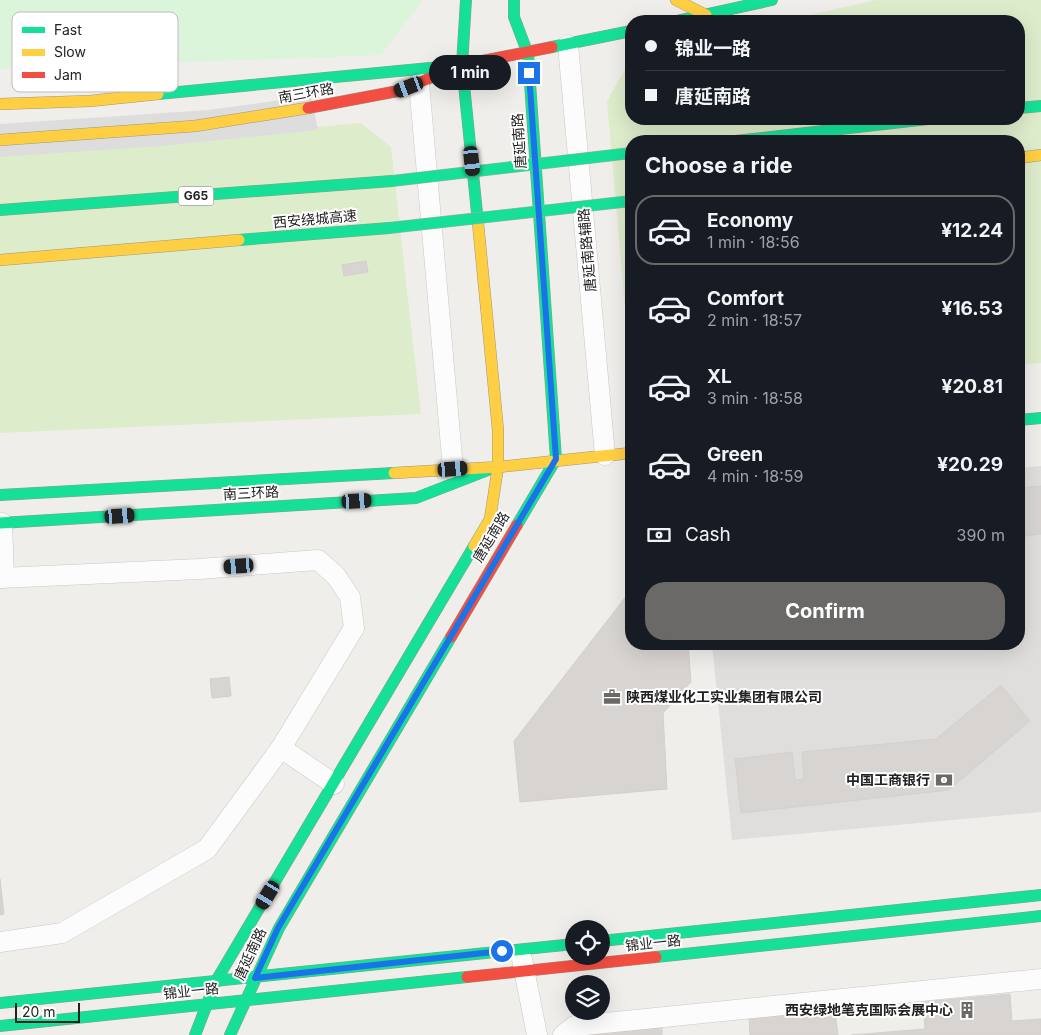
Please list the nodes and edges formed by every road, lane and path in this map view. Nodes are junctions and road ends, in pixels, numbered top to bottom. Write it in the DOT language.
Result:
graph roads {
  1 [pos="466,0"];
  2 [pos="514,0"];
  3 [pos="676,0"];
  4 [pos="772,0"];
  5 [pos="706,15"];
  6 [pos="625,32"];
  7 [pos="568,45"];
  8 [pos="528,54"];
  9 [pos="462,65"];
  10 [pos="419,83"];
  11 [pos="0,104"];
  12 [pos="1041,106"];
  13 [pos="1025,107"];
  14 [pos="876,125"];
  15 [pos="788,135"];
  16 [pos="0,140"];
  17 [pos="625,154"];
  18 [pos="1041,155"];
  19 [pos="1025,157"];
  20 [pos="625,202"];
  21 [pos="0,210"];
  22 [pos="0,260"];
  23 [pos="1041,418"];
  24 [pos="1025,419"];
  25 [pos="625,453"];
  26 [pos="605,455"];
  27 [pos="556,459"];
  28 [pos="498,466"];
  29 [pos="453,469"];
  30 [pos="0,494"];
  31 [pos="1,522"];
  32 [pos="2,578"];
  33 [pos="281,748"];
  34 [pos="334,784"];
  35 [pos="1041,895"];
  36 [pos="1041,916"];
  37 [pos="610,940"];
  38 [pos="0,942"];
  39 [pos="565,945"];
  40 [pos="521,949"];
  41 [pos="524,972"];
  42 [pos="255,978"];
  43 [pos="1041,979"];
  44 [pos="216,980"];
  45 [pos="245,1001"];
  46 [pos="0,1003"];
  47 [pos="207,1004"];
  48 [pos="0,1026"];
  49 [pos="196,1035"];
  50 [pos="230,1035"];
  51 [pos="537,1035"];
  52 [pos="563,1035"];
  1 -- 9 [label="main road, 唐延南路"];
  2 -- 8 [label="main road, 唐延南路"];
  3 -- 5 [label="main road"];
  4 -- 5 [label="main road"];
  6 -- 7 [label="main road, 南三环路"];
  7 -- 8 [label="main road, 南三环路"];
  7 -- 26 [label="street, 唐延南路辅路"];
  8 -- 9 [label="main road, 南三环路"];
  8 -- 27 [label="main road, 唐延南路"];
  9 -- 10 [label="main road, 南三环路"];
  9 -- 11 [label="main road, 南三环路"];
  9 -- 28 [label="main road, 唐延南路"];
  10 -- 16 [label="main road, 南三环路"];
  10 -- 29 [label="street"];
  12 -- 13 [label="main road"];
  14 -- 15 [label="main road"];
  17 -- 21 [label="main road, G65, bridge"];
  18 -- 19 [label="main road"];
  20 -- 22 [label="main road, 西安绕城高速, bridge"];
  23 -- 24 [label="main road"];
  25 -- 26 [label="main road, 南三环路"];
  26 -- 27 [label="main road, 南三环路"];
  27 -- 28 [label="main road, 南三环路"];
  27 -- 42 [label="main road, 唐延南路"];
  28 -- 29 [label="main road, 南三环路"];
  28 -- 31 [label="main road, 南三环路"];
  28 -- 34 [label="main road, 唐延南路"];
  29 -- 30 [label="main road, 南三环路"];
  31 -- 32 [label="street"];
  32 -- 33 [label="street"];
  33 -- 34 [label="street"];
  33 -- 38 [label="street"];
  34 -- 44 [label="main road, 唐延南路"];
  35 -- 37 [label="main road, 锦业一路"];
  36 -- 41 [label="main road, 锦业一路"];
  39 -- 40 [label="main road, 锦业一路"];
  40 -- 41 [label="street"];
  40 -- 42 [label="main road, 锦业一路"];
  41 -- 45 [label="main road, 锦业一路"];
  41 -- 51 [label="street"];
  42 -- 44 [label="main road, 锦业一路"];
  42 -- 45 [label="main road, 唐延南路"];
  43 -- 52 [label="street"];
  44 -- 46 [label="main road, 锦业一路"];
  44 -- 47 [label="main road, 唐延南路"];
  45 -- 47 [label="main road, 锦业一路"];
  45 -- 50 [label="main road, 唐延南路"];
  47 -- 48 [label="main road, 锦业一路"];
  47 -- 49 [label="main road, 唐延南路"];
}
